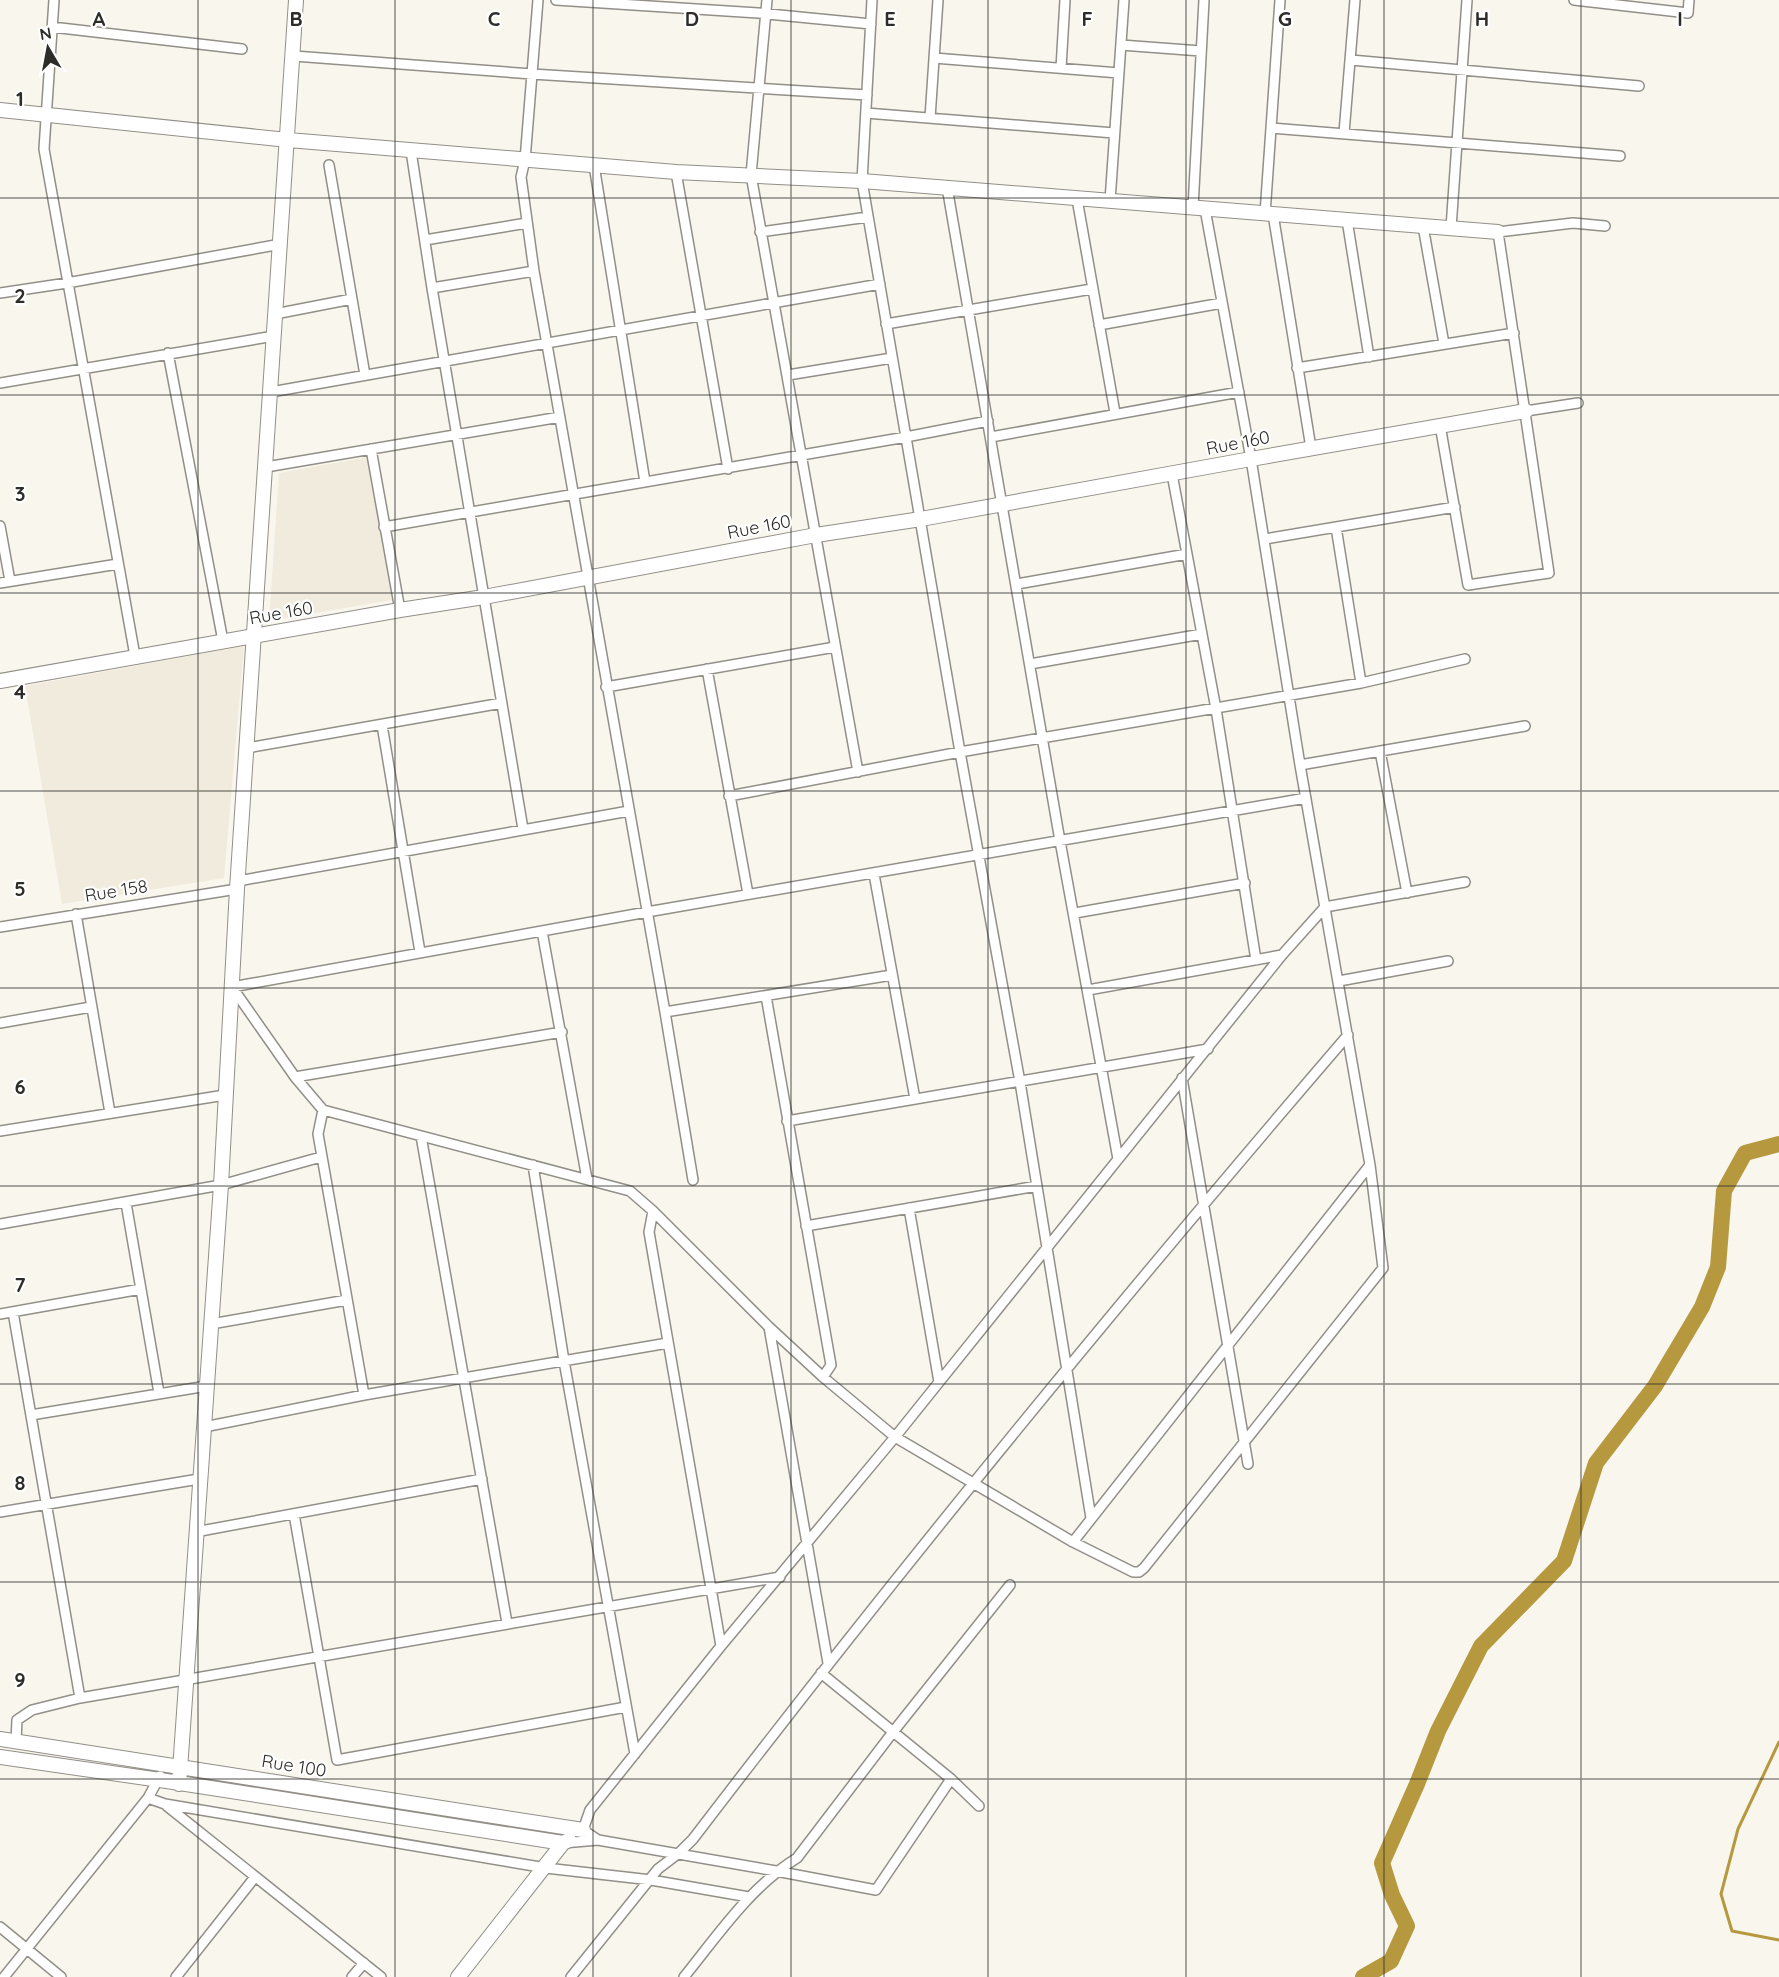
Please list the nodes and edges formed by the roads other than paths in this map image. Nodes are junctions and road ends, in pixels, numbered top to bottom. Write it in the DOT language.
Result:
graph roads {
  1 [pos="54,0"];
  2 [pos="296,0"];
  3 [pos="538,0"];
  4 [pos="556,0"];
  5 [pos="767,0"];
  6 [pos="872,0"];
  7 [pos="938,0"];
  8 [pos="1065,0"];
  9 [pos="1124,0"];
  10 [pos="1204,0"];
  11 [pos="1280,0"];
  12 [pos="1355,0"];
  13 [pos="1467,0"];
  14 [pos="1574,0"];
  15 [pos="1689,0"];
  16 [pos="607,2"];
  17 [pos="766,14"];
  18 [pos="871,24"];
  19 [pos="52,27"];
  20 [pos="1121,45"];
  21 [pos="242,49"];
  22 [pos="1201,51"];
  23 [pos="294,56"];
  24 [pos="934,58"];
  25 [pos="1350,60"];
  26 [pos="1061,68"];
  27 [pos="1462,70"];
  28 [pos="1119,72"];
  29 [pos="532,74"];
  30 [pos="1638,86"];
  31 [pos="759,88"];
  32 [pos="867,94"];
  33 [pos="0,110"];
  34 [pos="866,112"];
  35 [pos="47,114"];
  36 [pos="930,118"];
  37 [pos="1271,128"];
  38 [pos="1114,133"];
  39 [pos="1344,134"];
  40 [pos="288,140"];
  41 [pos="1457,143"];
  42 [pos="411,150"];
  43 [pos="1620,156"];
  44 [pos="525,159"];
  45 [pos="329,165"];
  46 [pos="594,165"];
  47 [pos="676,172"];
  48 [pos="751,175"];
  49 [pos="862,181"];
  50 [pos="946,187"];
  51 [pos="1077,199"];
  52 [pos="1110,201"];
  53 [pos="1199,208"];
  54 [pos="1269,214"];
  55 [pos="868,217"];
  56 [pos="1347,220"];
  57 [pos="527,223"];
  58 [pos="1423,226"];
  59 [pos="1605,226"];
  60 [pos="1451,228"];
  61 [pos="760,232"];
  62 [pos="1498,232"];
  63 [pos="425,240"];
  64 [pos="281,244"];
  65 [pos="534,271"];
  66 [pos="67,283"];
  67 [pos="880,284"];
  68 [pos="432,288"];
  69 [pos="1092,289"];
  70 [pos="0,293"];
  71 [pos="352,299"];
  72 [pos="1222,303"];
  73 [pos="774,304"];
  74 [pos="968,310"];
  75 [pos="275,314"];
  76 [pos="701,316"];
  77 [pos="886,324"];
  78 [pos="1099,325"];
  79 [pos="620,331"];
  80 [pos="1514,333"];
  81 [pos="274,336"];
  82 [pos="547,343"];
  83 [pos="1444,344"];
  84 [pos="168,353"];
  85 [pos="1369,357"];
  86 [pos="892,358"];
  87 [pos="445,361"];
  88 [pos="84,369"];
  89 [pos="1297,369"];
  90 [pos="365,375"];
  91 [pos="788,375"];
  92 [pos="0,383"];
  93 [pos="271,392"];
  94 [pos="1239,392"];
  95 [pos="1578,402"];
  96 [pos="1526,411"];
  97 [pos="1115,413"];
  98 [pos="560,417"];
  99 [pos="988,421"];
  100 [pos="1440,425"];
  101 [pos="457,434"];
  102 [pos="906,437"];
  103 [pos="991,437"];
  104 [pos="1311,448"];
  105 [pos="371,449"];
  106 [pos="801,456"];
  107 [pos="1251,459"];
  108 [pos="266,467"];
  109 [pos="728,469"];
  110 [pos="1172,474"];
  111 [pos="645,482"];
  112 [pos="573,496"];
  113 [pos="1002,504"];
  114 [pos="1455,507"];
  115 [pos="471,513"];
  116 [pos="921,519"];
  117 [pos="0,526"];
  118 [pos="384,527"];
  119 [pos="1336,527"];
  120 [pos="816,535"];
  121 [pos="1265,539"];
  122 [pos="1187,554"];
  123 [pos="118,564"];
  124 [pos="587,578"];
  125 [pos="5,582"];
  126 [pos="1017,584"];
  127 [pos="484,597"];
  128 [pos="400,610"];
  129 [pos="1202,634"];
  130 [pos="254,637"];
  131 [pos="223,641"];
  132 [pos="835,647"];
  133 [pos="135,656"];
  134 [pos="1466,659"];
  135 [pos="1030,664"];
  136 [pos="706,669"];
  137 [pos="0,681"];
  138 [pos="1361,683"];
  139 [pos="606,687"];
  140 [pos="1289,695"];
  141 [pos="502,703"];
  142 [pos="1216,709"];
  143 [pos="382,724"];
  144 [pos="1525,726"];
  145 [pos="1044,739"];
  146 [pos="247,748"];
  147 [pos="1380,751"];
  148 [pos="960,752"];
  149 [pos="1300,765"];
  150 [pos="858,772"];
  151 [pos="729,796"];
  152 [pos="1306,798"];
  153 [pos="1233,810"];
  154 [pos="629,811"];
  155 [pos="523,829"];
  156 [pos="1060,841"];
  157 [pos="403,850"];
  158 [pos="979,855"];
  159 [pos="874,874"];
  160 [pos="1465,882"];
  161 [pos="1245,883"];
  162 [pos="238,885"];
  163 [pos="1407,893"];
  164 [pos="748,894"];
  165 [pos="1325,907"];
  166 [pos="647,912"];
  167 [pos="1075,913"];
  168 [pos="76,914"];
  169 [pos="0,927"];
  170 [pos="542,931"];
  171 [pos="420,952"];
  172 [pos="1282,955"];
  173 [pos="1256,960"];
  174 [pos="1448,961"];
  175 [pos="892,975"];
  176 [pos="1339,981"];
  177 [pos="232,987"];
  178 [pos="1088,990"];
  179 [pos="766,996"];
  180 [pos="91,1007"];
  181 [pos="665,1012"];
  182 [pos="0,1023"];
  183 [pos="562,1032"];
  184 [pos="1348,1035"];
  185 [pos="1208,1049"];
  186 [pos="1102,1067"];
  187 [pos="295,1077"];
  188 [pos="1182,1078"];
  189 [pos="1020,1082"];
  190 [pos="225,1095"];
  191 [pos="915,1099"];
  192 [pos="323,1110"];
  193 [pos="110,1113"];
  194 [pos="787,1121"];
  195 [pos="0,1131"];
  196 [pos="421,1136"];
  197 [pos="321,1157"];
  198 [pos="1118,1159"];
  199 [pos="533,1165"];
  200 [pos="1370,1165"];
  201 [pos="587,1179"];
  202 [pos="693,1180"];
  203 [pos="220,1185"];
  204 [pos="1037,1186"];
  205 [pos="1204,1202"];
  206 [pos="126,1203"];
  207 [pos="909,1208"];
  208 [pos="653,1211"];
  209 [pos="0,1224"];
  210 [pos="806,1226"];
  211 [pos="1048,1246"];
  212 [pos="141,1289"];
  213 [pos="346,1300"];
  214 [pos="13,1312"];
  215 [pos="0,1314"];
  216 [pos="211,1323"];
  217 [pos="769,1327"];
  218 [pos="668,1343"];
  219 [pos="1228,1344"];
  220 [pos="564,1361"];
  221 [pos="1066,1370"];
  222 [pos="823,1377"];
  223 [pos="464,1378"];
  224 [pos="939,1382"];
  225 [pos="207,1386"];
  226 [pos="159,1393"];
  227 [pos="364,1395"];
  228 [pos="31,1415"];
  229 [pos="204,1427"];
  230 [pos="895,1437"];
  231 [pos="1244,1442"];
  232 [pos="1248,1464"];
  233 [pos="199,1479"];
  234 [pos="482,1479"];
  235 [pos="973,1483"];
  236 [pos="47,1503"];
  237 [pos="0,1512"];
  238 [pos="294,1514"];
  239 [pos="1091,1518"];
  240 [pos="195,1532"];
  241 [pos="808,1542"];
  242 [pos="1073,1542"];
  243 [pos="780,1577"];
  244 [pos="1010,1585"];
  245 [pos="712,1588"];
  246 [pos="608,1606"];
  247 [pos="507,1623"];
  248 [pos="721,1646"];
  249 [pos="319,1657"];
  250 [pos="828,1663"];
  251 [pos="820,1673"];
  252 [pos="186,1680"];
  253 [pos="80,1698"];
  254 [pos="626,1707"];
  255 [pos="893,1732"];
  256 [pos="0,1739"];
  257 [pos="16,1742"];
  258 [pos="634,1754"];
  259 [pos="1,1759"];
  260 [pos="162,1764"];
  261 [pos="180,1767"];
  262 [pos="951,1779"];
  263 [pos="159,1780"];
  264 [pos="179,1784"];
  265 [pos="148,1798"];
  266 [pos="165,1804"];
  267 [pos="979,1806"];
  268 [pos="583,1830"];
  269 [pos="598,1840"];
  270 [pos="563,1844"];
  271 [pos="679,1853"];
  272 [pos="546,1868"];
  273 [pos="776,1871"];
  274 [pos="255,1877"];
  275 [pos="651,1880"];
  276 [pos="749,1897"];
  277 [pos="0,1927"];
  278 [pos="26,1948"];
  279 [pos="364,1963"];
  280 [pos="3,1977"];
  281 [pos="61,1977"];
  282 [pos="176,1977"];
  283 [pos="352,1977"];
  284 [pos="381,1977"];
  285 [pos="458,1977"];
  286 [pos="571,1977"];
  287 [pos="684,1977"];
  1 -- 19 [label="street"];
  2 -- 23 [label="street"];
  3 -- 29 [label="street"];
  4 -- 16 [label="street"];
  5 -- 17 [label="street"];
  6 -- 18 [label="street"];
  7 -- 24 [label="street"];
  8 -- 26 [label="street"];
  9 -- 20 [label="street"];
  10 -- 22 [label="street"];
  11 -- 37 [label="street"];
  12 -- 25 [label="street"];
  13 -- 27 [label="street"];
  14 -- 15 [label="street"];
  16 -- 17 [label="street"];
  17 -- 18 [label="street"];
  17 -- 31 [label="street"];
  18 -- 32 [label="street"];
  19 -- 21 [label="street"];
  19 -- 35 [label="street"];
  20 -- 22 [label="street"];
  20 -- 28 [label="street"];
  22 -- 53 [label="street"];
  23 -- 29 [label="street"];
  23 -- 40 [label="street"];
  24 -- 26 [label="street"];
  24 -- 36 [label="street"];
  25 -- 27 [label="street"];
  25 -- 39 [label="street"];
  26 -- 28 [label="street"];
  27 -- 30 [label="street"];
  27 -- 41 [label="street"];
  28 -- 38 [label="street"];
  29 -- 31 [label="street"];
  29 -- 44 [label="street"];
  31 -- 32 [label="street"];
  31 -- 48 [label="street"];
  32 -- 34 [label="street"];
  33 -- 35 [label="street"];
  34 -- 36 [label="street"];
  34 -- 49 [label="street"];
  35 -- 40 [label="street"];
  35 -- 66 [label="street"];
  36 -- 38 [label="street"];
  37 -- 39 [label="street"];
  37 -- 54 [label="street"];
  38 -- 52 [label="street"];
  39 -- 41 [label="street"];
  40 -- 42 [label="street"];
  40 -- 64 [label="street"];
  41 -- 43 [label="street"];
  41 -- 60 [label="street"];
  42 -- 44 [label="street"];
  42 -- 63 [label="street"];
  44 -- 46 [label="street"];
  44 -- 57 [label="street"];
  45 -- 71 [label="street"];
  46 -- 47 [label="street"];
  46 -- 79 [label="street"];
  47 -- 48 [label="street"];
  47 -- 76 [label="street"];
  48 -- 49 [label="street"];
  48 -- 61 [label="street"];
  49 -- 50 [label="street"];
  49 -- 55 [label="street"];
  50 -- 51 [label="street"];
  50 -- 74 [label="street"];
  51 -- 52 [label="street"];
  51 -- 69 [label="street"];
  52 -- 53 [label="street"];
  53 -- 54 [label="street"];
  53 -- 72 [label="street"];
  54 -- 56 [label="street"];
  54 -- 89 [label="street"];
  55 -- 61 [label="street"];
  55 -- 67 [label="street"];
  56 -- 58 [label="street"];
  56 -- 85 [label="street"];
  57 -- 63 [label="street"];
  57 -- 65 [label="street"];
  58 -- 60 [label="street"];
  58 -- 83 [label="street"];
  59 -- 62 [label="street"];
  60 -- 62 [label="street"];
  61 -- 73 [label="street"];
  62 -- 80 [label="street"];
  63 -- 68 [label="street"];
  64 -- 66 [label="street"];
  64 -- 75 [label="street"];
  65 -- 68 [label="street"];
  65 -- 82 [label="street"];
  66 -- 70 [label="street"];
  66 -- 88 [label="street"];
  67 -- 73 [label="street"];
  67 -- 77 [label="street"];
  68 -- 87 [label="street"];
  69 -- 74 [label="street"];
  69 -- 78 [label="street"];
  71 -- 75 [label="street"];
  71 -- 90 [label="street"];
  72 -- 78 [label="street"];
  72 -- 94 [label="street"];
  73 -- 76 [label="street"];
  73 -- 91 [label="street"];
  74 -- 77 [label="street"];
  74 -- 99 [label="street"];
  75 -- 81 [label="street"];
  76 -- 79 [label="street"];
  76 -- 109 [label="street"];
  77 -- 86 [label="street"];
  78 -- 97 [label="street"];
  79 -- 82 [label="street"];
  79 -- 111 [label="street"];
  80 -- 83 [label="street"];
  80 -- 96 [label="street"];
  81 -- 84 [label="street"];
  81 -- 93 [label="street"];
  82 -- 87 [label="street"];
  82 -- 98 [label="street"];
  83 -- 85 [label="street"];
  84 -- 88 [label="street"];
  84 -- 131 [label="street"];
  85 -- 89 [label="street"];
  86 -- 91 [label="street"];
  86 -- 102 [label="street"];
  87 -- 90 [label="street"];
  87 -- 101 [label="street"];
  88 -- 92 [label="street"];
  88 -- 123 [label="street"];
  89 -- 104 [label="street"];
  90 -- 93 [label="street"];
  91 -- 106 [label="street"];
  93 -- 108 [label="street"];
  94 -- 97 [label="street"];
  94 -- 107 [label="street"];
  95 -- 96 [label="street"];
  96 -- 100 [label="street, Rue 160"];
  96 -- 114 [label="street"];
  97 -- 103 [label="street"];
  98 -- 101 [label="street"];
  98 -- 112 [label="street"];
  99 -- 102 [label="street"];
  99 -- 103 [label="street"];
  100 -- 104 [label="street, Rue 160"];
  100 -- 114 [label="street"];
  101 -- 105 [label="street"];
  101 -- 115 [label="street"];
  102 -- 106 [label="street"];
  102 -- 116 [label="street"];
  103 -- 113 [label="street"];
  104 -- 107 [label="street, Rue 160"];
  105 -- 108 [label="street"];
  105 -- 118 [label="street"];
  106 -- 109 [label="street"];
  106 -- 120 [label="street"];
  107 -- 110 [label="street, Rue 160"];
  107 -- 121 [label="street"];
  108 -- 130 [label="street"];
  109 -- 111 [label="street"];
  110 -- 113 [label="street, Rue 160"];
  110 -- 122 [label="street"];
  111 -- 112 [label="street"];
  112 -- 115 [label="street"];
  112 -- 124 [label="street"];
  113 -- 116 [label="street, Rue 160"];
  113 -- 126 [label="street"];
  114 -- 119 [label="street"];
  115 -- 118 [label="street"];
  115 -- 127 [label="street"];
  116 -- 120 [label="street, Rue 160"];
  116 -- 148 [label="street"];
  117 -- 125 [label="street"];
  118 -- 128 [label="street"];
  119 -- 121 [label="street"];
  119 -- 138 [label="street"];
  120 -- 124 [label="street, Rue 160"];
  120 -- 132 [label="street"];
  121 -- 140 [label="street"];
  122 -- 126 [label="street"];
  122 -- 129 [label="street"];
  123 -- 125 [label="street"];
  123 -- 133 [label="street"];
  124 -- 127 [label="street, Rue 160"];
  124 -- 139 [label="street"];
  126 -- 135 [label="street"];
  127 -- 128 [label="street, Rue 160"];
  127 -- 141 [label="street"];
  128 -- 130 [label="street, Rue 160"];
  129 -- 135 [label="street"];
  129 -- 142 [label="street"];
  130 -- 131 [label="street, Rue 160"];
  130 -- 146 [label="street"];
  131 -- 133 [label="street, Rue 160"];
  132 -- 136 [label="street"];
  132 -- 150 [label="street"];
  133 -- 137 [label="street, Rue 160"];
  134 -- 138 [label="street"];
  135 -- 145 [label="street"];
  136 -- 139 [label="street"];
  136 -- 151 [label="street"];
  138 -- 140 [label="street"];
  139 -- 154 [label="street"];
  140 -- 142 [label="street"];
  140 -- 149 [label="street"];
  141 -- 143 [label="street"];
  141 -- 155 [label="street"];
  142 -- 145 [label="street"];
  142 -- 153 [label="street"];
  143 -- 146 [label="street"];
  143 -- 157 [label="street"];
  144 -- 147 [label="street"];
  145 -- 148 [label="street"];
  145 -- 156 [label="street"];
  146 -- 162 [label="street"];
  147 -- 149 [label="street"];
  147 -- 163 [label="street"];
  148 -- 150 [label="street"];
  148 -- 158 [label="street"];
  149 -- 152 [label="street"];
  150 -- 151 [label="street"];
  151 -- 164 [label="street"];
  152 -- 153 [label="street"];
  152 -- 165 [label="street"];
  153 -- 156 [label="street"];
  153 -- 161 [label="street"];
  154 -- 155 [label="street, Rue 158"];
  154 -- 166 [label="street"];
  155 -- 157 [label="street, Rue 158"];
  156 -- 158 [label="street"];
  156 -- 167 [label="street"];
  157 -- 162 [label="street, Rue 158"];
  157 -- 171 [label="street"];
  158 -- 159 [label="street"];
  158 -- 189 [label="street"];
  159 -- 164 [label="street"];
  159 -- 175 [label="street"];
  160 -- 163 [label="street"];
  161 -- 167 [label="street"];
  161 -- 173 [label="street"];
  162 -- 168 [label="street, Rue 158"];
  162 -- 177 [label="street"];
  163 -- 165 [label="street"];
  164 -- 166 [label="street"];
  165 -- 172 [label="street"];
  165 -- 176 [label="street"];
  166 -- 170 [label="street"];
  166 -- 181 [label="street"];
  167 -- 178 [label="street"];
  168 -- 169 [label="street, Rue 158"];
  168 -- 180 [label="street"];
  170 -- 171 [label="street"];
  170 -- 183 [label="street"];
  171 -- 177 [label="street"];
  172 -- 173 [label="street"];
  172 -- 185 [label="street"];
  173 -- 178 [label="street"];
  174 -- 176 [label="street"];
  175 -- 179 [label="street"];
  175 -- 191 [label="street"];
  176 -- 184 [label="street"];
  177 -- 187 [label="street"];
  177 -- 190 [label="street"];
  178 -- 186 [label="street"];
  179 -- 181 [label="street"];
  179 -- 194 [label="street"];
  180 -- 182 [label="street"];
  180 -- 193 [label="street"];
  181 -- 202 [label="street"];
  183 -- 187 [label="street"];
  183 -- 201 [label="street"];
  184 -- 200 [label="street"];
  184 -- 205 [label="street"];
  185 -- 186 [label="street"];
  185 -- 188 [label="street"];
  186 -- 189 [label="street"];
  186 -- 198 [label="street"];
  187 -- 192 [label="street"];
  188 -- 198 [label="street"];
  188 -- 205 [label="street"];
  189 -- 191 [label="street"];
  189 -- 204 [label="street"];
  190 -- 193 [label="street"];
  190 -- 203 [label="street"];
  191 -- 194 [label="street"];
  192 -- 196 [label="street"];
  192 -- 197 [label="street"];
  193 -- 195 [label="street"];
  194 -- 210 [label="street"];
  196 -- 199 [label="street"];
  196 -- 223 [label="street"];
  197 -- 203 [label="street"];
  197 -- 213 [label="street"];
  198 -- 211 [label="street"];
  199 -- 201 [label="street"];
  199 -- 220 [label="street"];
  200 -- 219 [label="street"];
  200 -- 231 [label="street"];
  201 -- 208 [label="street"];
  203 -- 206 [label="street"];
  203 -- 216 [label="street"];
  204 -- 207 [label="street"];
  204 -- 211 [label="street"];
  205 -- 219 [label="street"];
  205 -- 221 [label="street"];
  206 -- 209 [label="street"];
  206 -- 212 [label="street"];
  207 -- 210 [label="street"];
  207 -- 224 [label="street"];
  208 -- 217 [label="street"];
  208 -- 218 [label="street"];
  210 -- 222 [label="street"];
  211 -- 221 [label="street"];
  211 -- 224 [label="street"];
  212 -- 214 [label="street"];
  212 -- 226 [label="street"];
  213 -- 216 [label="street"];
  213 -- 227 [label="street"];
  214 -- 215 [label="street"];
  214 -- 228 [label="street"];
  216 -- 225 [label="street"];
  217 -- 222 [label="street"];
  217 -- 241 [label="street"];
  218 -- 220 [label="street"];
  218 -- 245 [label="street"];
  219 -- 231 [label="street"];
  219 -- 239 [label="street"];
  220 -- 223 [label="street"];
  220 -- 246 [label="street"];
  221 -- 235 [label="street"];
  221 -- 239 [label="street"];
  222 -- 230 [label="street"];
  223 -- 227 [label="street"];
  223 -- 234 [label="street"];
  224 -- 230 [label="street"];
  225 -- 226 [label="street"];
  225 -- 229 [label="street"];
  226 -- 228 [label="street"];
  227 -- 229 [label="street"];
  228 -- 236 [label="street"];
  229 -- 233 [label="street"];
  230 -- 235 [label="street"];
  230 -- 241 [label="street"];
  231 -- 232 [label="street"];
  231 -- 242 [label="street"];
  233 -- 236 [label="street"];
  233 -- 240 [label="street"];
  234 -- 238 [label="street"];
  234 -- 247 [label="street"];
  235 -- 242 [label="street"];
  235 -- 250 [label="street"];
  236 -- 237 [label="street"];
  236 -- 253 [label="street"];
  238 -- 240 [label="street"];
  238 -- 249 [label="street"];
  239 -- 242 [label="street"];
  240 -- 252 [label="street"];
  241 -- 243 [label="street"];
  241 -- 250 [label="street"];
  243 -- 245 [label="street"];
  243 -- 248 [label="street"];
  244 -- 255 [label="street"];
  245 -- 246 [label="street"];
  245 -- 248 [label="street"];
  246 -- 247 [label="street"];
  246 -- 254 [label="street"];
  247 -- 249 [label="street"];
  248 -- 258 [label="street"];
  249 -- 252 [label="street"];
  249 -- 254 [label="street"];
  250 -- 251 [label="street"];
  251 -- 255 [label="street"];
  251 -- 271 [label="street"];
  252 -- 253 [label="street"];
  252 -- 261 [label="street"];
  253 -- 257 [label="street"];
  254 -- 258 [label="street"];
  255 -- 262 [label="street"];
  255 -- 273 [label="street"];
  256 -- 257 [label="street, Rue 100"];
  257 -- 260 [label="street, Rue 100"];
  258 -- 268 [label="street"];
  259 -- 263 [label="street"];
  260 -- 261 [label="street, Rue 100"];
  260 -- 263 [label="street"];
  261 -- 264 [label="street"];
  261 -- 268 [label="street, Rue 100"];
  262 -- 267 [label="street"];
  262 -- 273 [label="street"];
  263 -- 264 [label="street"];
  263 -- 265 [label="street"];
  264 -- 270 [label="street"];
  265 -- 266 [label="street"];
  265 -- 278 [label="street"];
  266 -- 272 [label="street"];
  266 -- 274 [label="street"];
  268 -- 269 [label="street"];
  268 -- 270 [label="street"];
  269 -- 270 [label="street"];
  269 -- 271 [label="street"];
  270 -- 272 [label="street"];
  271 -- 273 [label="street"];
  271 -- 275 [label="street"];
  272 -- 275 [label="street"];
  272 -- 285 [label="street"];
  273 -- 276 [label="street"];
  274 -- 279 [label="street"];
  274 -- 282 [label="street"];
  275 -- 276 [label="street"];
  275 -- 286 [label="street"];
  276 -- 287 [label="street"];
  277 -- 278 [label="street"];
  278 -- 280 [label="street"];
  278 -- 281 [label="street"];
  279 -- 283 [label="street"];
  279 -- 284 [label="street"];
}
